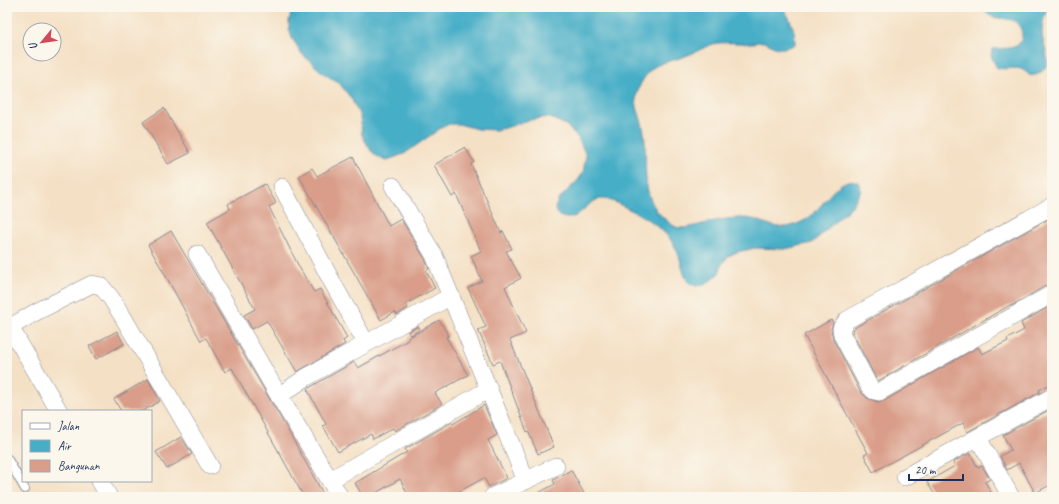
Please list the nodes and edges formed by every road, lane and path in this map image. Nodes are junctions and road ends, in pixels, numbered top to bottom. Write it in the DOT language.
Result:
graph roads {
  1 [pos="393,186"];
  2 [pos="282,187"];
  3 [pos="1052,206"];
  4 [pos="197,254"];
  5 [pos="1052,294"];
  6 [pos="451,296"];
  7 [pos="8,328"];
  8 [pos="366,343"];
  9 [pos="489,389"];
  10 [pos="279,396"];
  11 [pos="1052,397"];
  12 [pos="58,410"];
  13 [pos="978,438"];
  14 [pos="7,458"];
  15 [pos="210,466"];
  16 [pos="556,466"];
  17 [pos="905,477"];
  18 [pos="330,480"];
  19 [pos="526,481"];
  20 [pos="101,482"];
  21 [pos="25,489"];
  22 [pos="109,497"];
  23 [pos="340,497"];
  24 [pos="492,497"];
  25 [pos="1011,497"];
  1 -- 6 [label="street"];
  2 -- 8 [label="street"];
  3 -- 5 [label="street"];
  4 -- 10 [label="street"];
  6 -- 8 [label="street"];
  6 -- 9 [label="street"];
  7 -- 12 [label="street"];
  7 -- 15 [label="street"];
  8 -- 10 [label="street"];
  9 -- 18 [label="street"];
  9 -- 19 [label="street"];
  10 -- 18 [label="street"];
  11 -- 13 [label="street"];
  13 -- 17 [label="street"];
  13 -- 25 [label="street"];
  14 -- 21 [label="lane"];
  16 -- 19 [label="street"];
  18 -- 23 [label="street"];
  19 -- 24 [label="street"];
  20 -- 22 [label="street"];
}
